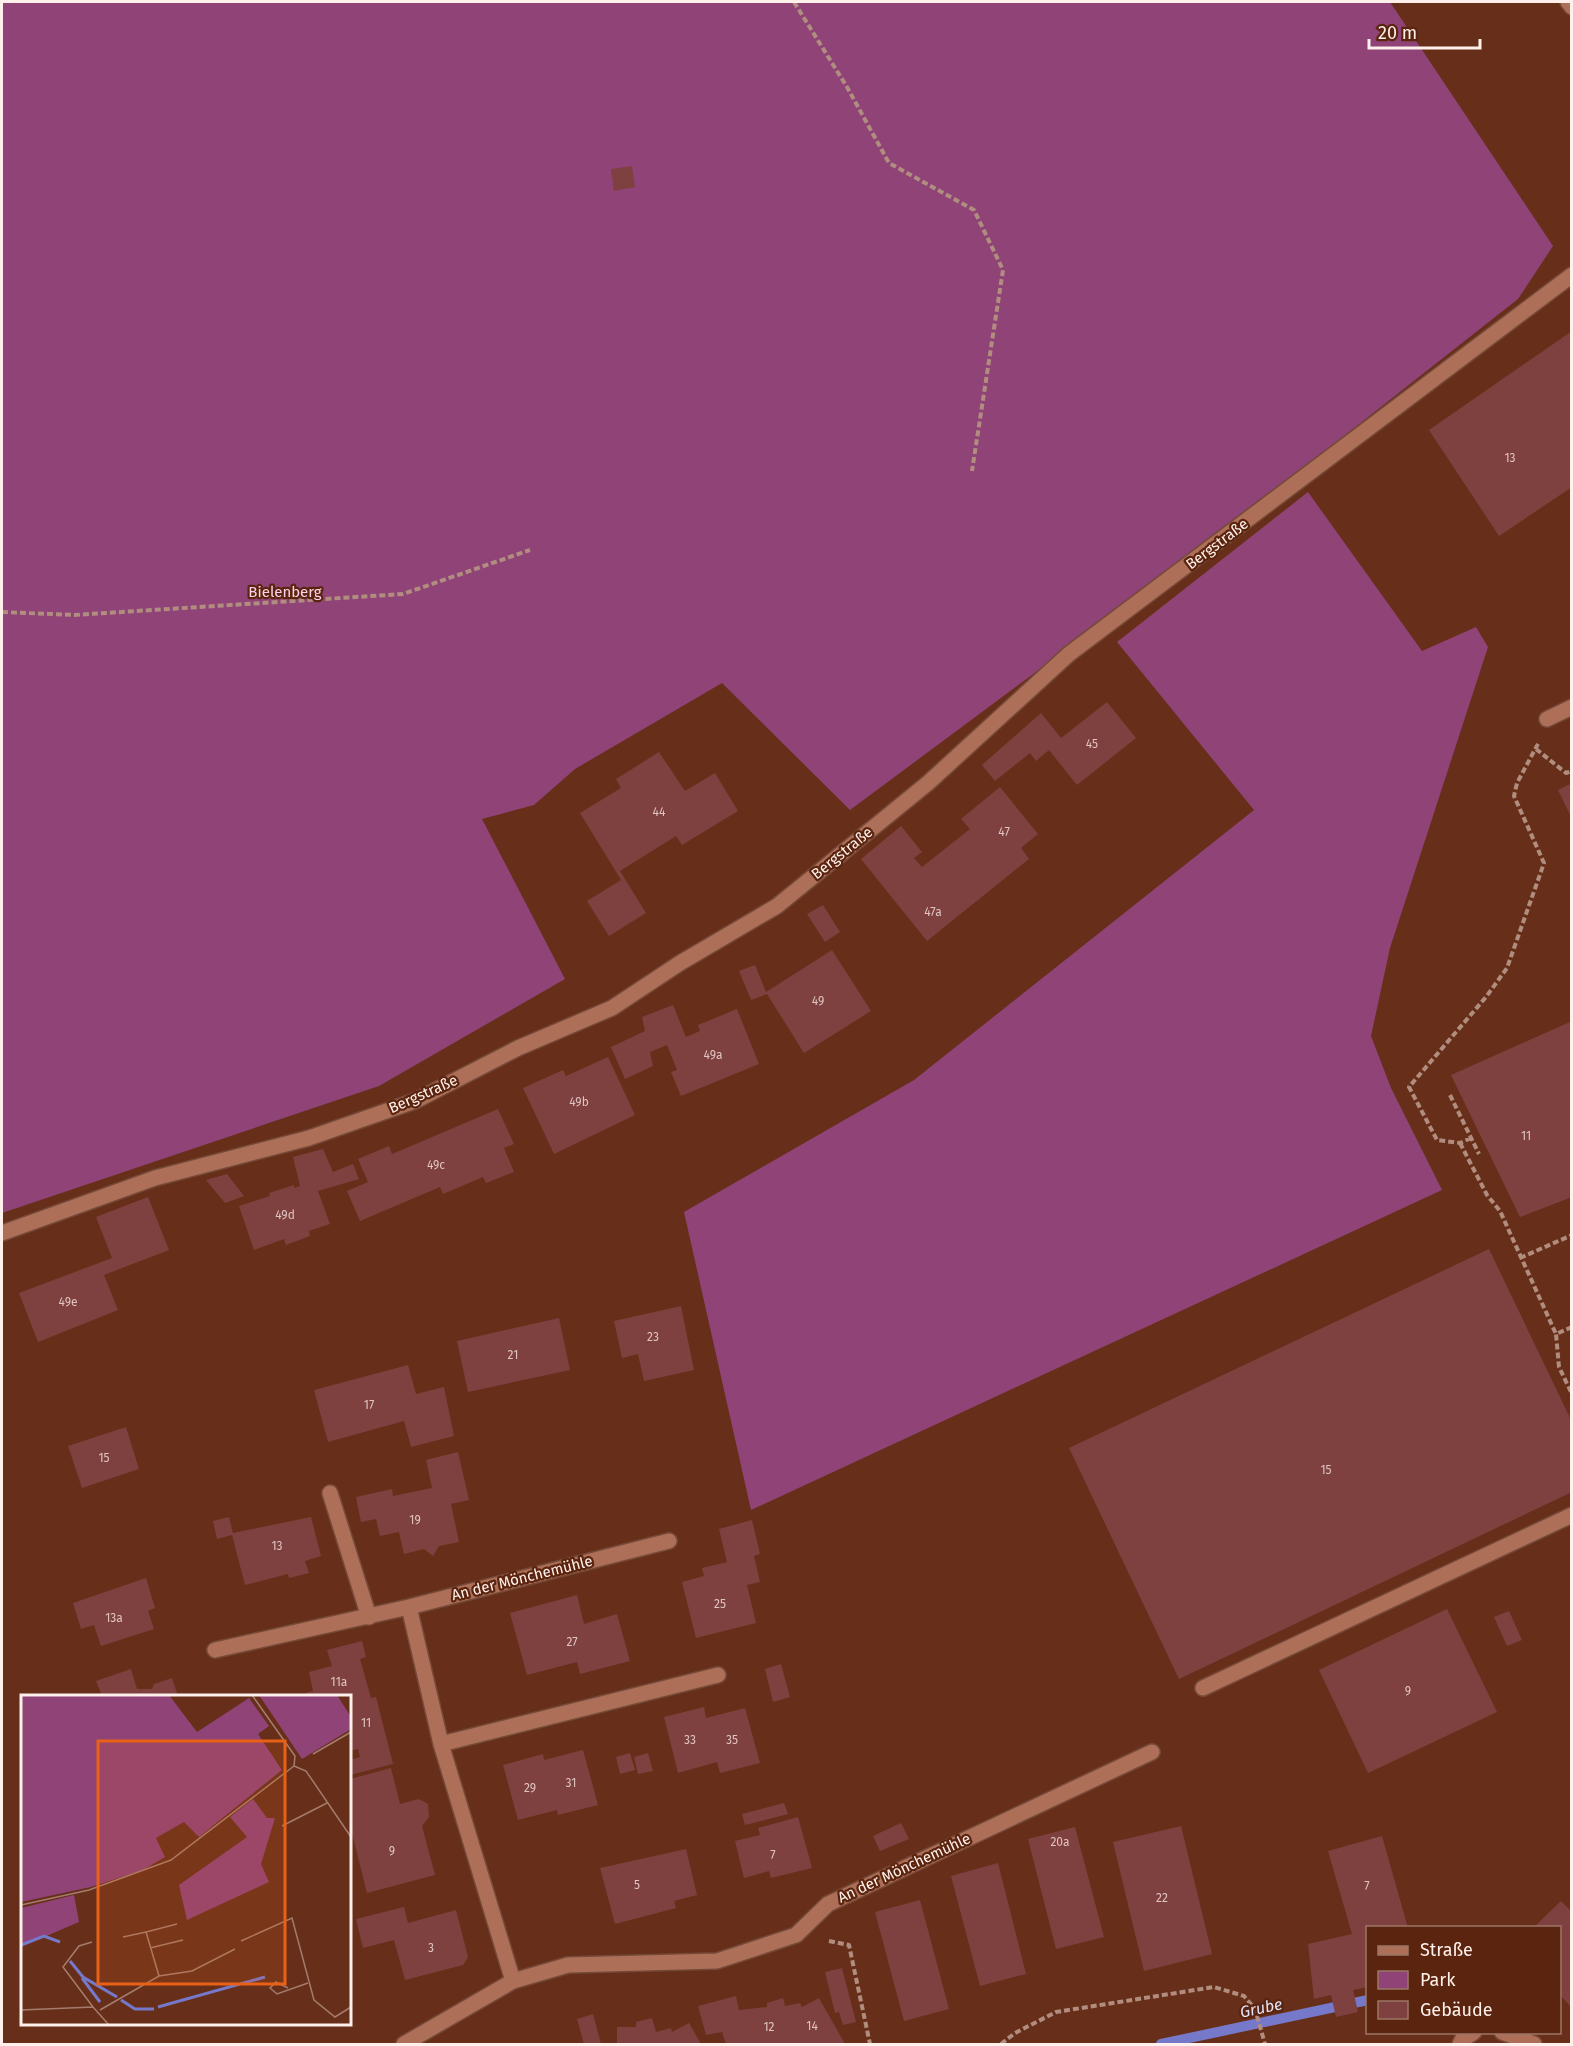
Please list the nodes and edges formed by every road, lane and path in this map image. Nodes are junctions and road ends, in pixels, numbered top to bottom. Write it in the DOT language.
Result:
graph roads {
  1 [pos="794,2"];
  2 [pos="1568,2"];
  3 [pos="1572,7"];
  4 [pos="1572,275"];
  5 [pos="972,471"];
  6 [pos="530,550"];
  7 [pos="2,612"];
  8 [pos="1572,707"];
  9 [pos="1547,718"];
  10 [pos="1536,749"];
  11 [pos="1572,771"];
  12 [pos="1450,1095"];
  13 [pos="1471,1138"];
  14 [pos="1460,1143"];
  15 [pos="1479,1154"];
  16 [pos="2,1233"];
  17 [pos="1572,1234"];
  18 [pos="1520,1258"];
  19 [pos="1572,1327"];
  20 [pos="1556,1334"];
  21 [pos="1572,1394"];
  22 [pos="330,1492"];
  23 [pos="1572,1515"];
  24 [pos="669,1541"];
  25 [pos="409,1607"];
  26 [pos="369,1617"];
  27 [pos="214,1650"];
  28 [pos="718,1675"];
  29 [pos="1203,1688"];
  30 [pos="441,1744"];
  31 [pos="1152,1752"];
  32 [pos="796,1935"];
  33 [pos="513,1981"];
  34 [pos="1471,2034"];
  35 [pos="1507,2034"];
  36 [pos="404,2044"];
  37 [pos="870,2044"];
  38 [pos="1001,2044"];
  39 [pos="1265,2044"];
  40 [pos="1460,2044"];
  41 [pos="1534,2044"];
  1 -- 5 [label="path"];
  2 -- 3 [label="street"];
  4 -- 16 [label="street, Bergstraße"];
  6 -- 7 [label="path"];
  8 -- 9 [label="street"];
  9 -- 10 [label="path"];
  10 -- 11 [label="path"];
  10 -- 14 [label="path"];
  12 -- 13 [label="path"];
  13 -- 14 [label="path"];
  13 -- 15 [label="path"];
  14 -- 18 [label="path"];
  17 -- 18 [label="path"];
  18 -- 20 [label="path"];
  19 -- 20 [label="path"];
  20 -- 21 [label="path"];
  22 -- 26 [label="street"];
  23 -- 29 [label="street"];
  24 -- 25 [label="street, An der Mönchemühle"];
  25 -- 26 [label="street, An der Mönchemühle"];
  25 -- 30 [label="street"];
  26 -- 27 [label="street, An der Mönchemühle"];
  28 -- 30 [label="street"];
  30 -- 33 [label="street"];
  31 -- 32 [label="street, An der Mönchemühle"];
  32 -- 33 [label="street, An der Mönchemühle"];
  32 -- 37 [label="path"];
  33 -- 36 [label="street, An der Mönchemühle"];
  34 -- 40 [label="street"];
  35 -- 41 [label="street"];
  38 -- 39 [label="path"];
}
